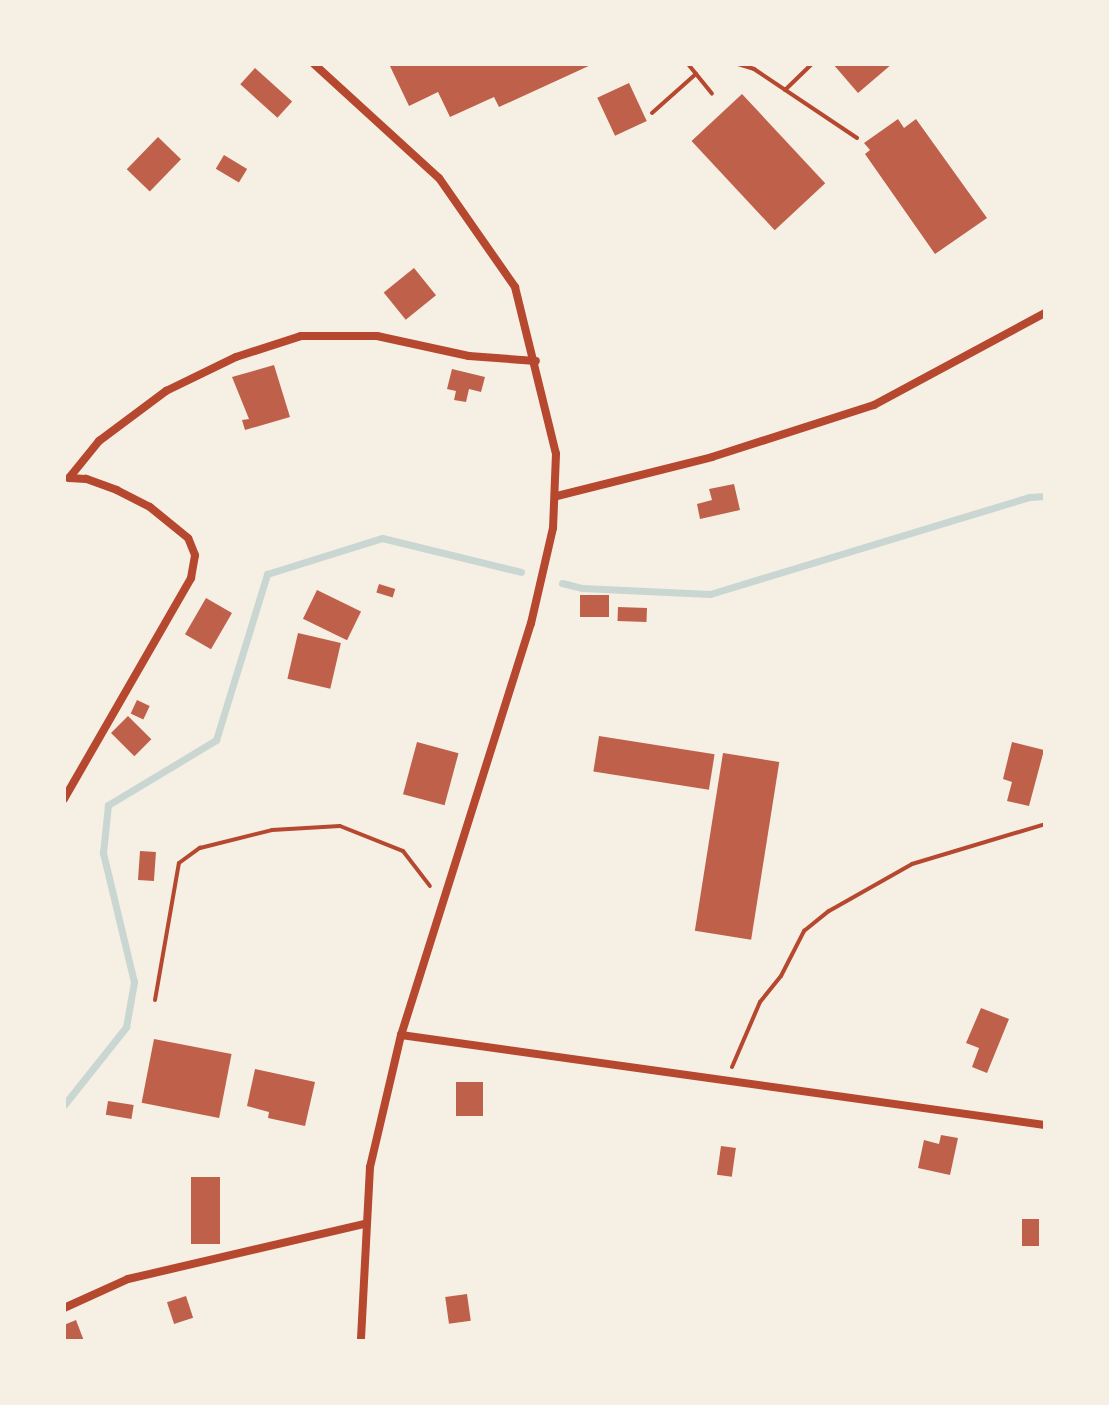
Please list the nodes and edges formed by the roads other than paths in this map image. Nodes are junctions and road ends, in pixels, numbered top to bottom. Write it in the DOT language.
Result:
graph roads {
  1 [pos="314,64"];
  2 [pos="1045,313"];
  3 [pos="536,361"];
  4 [pos="66,478"];
  5 [pos="557,496"];
  6 [pos="64,799"];
  7 [pos="401,1035"];
  8 [pos="1045,1125"];
  9 [pos="365,1224"];
  10 [pos="64,1308"];
  11 [pos="361,1341"];
  1 -- 3 [label="street"];
  2 -- 5 [label="street"];
  3 -- 4 [label="street"];
  3 -- 5 [label="street"];
  4 -- 6 [label="street"];
  5 -- 7 [label="street"];
  7 -- 8 [label="street"];
  7 -- 9 [label="street"];
  9 -- 10 [label="street"];
  9 -- 11 [label="street"];
}
